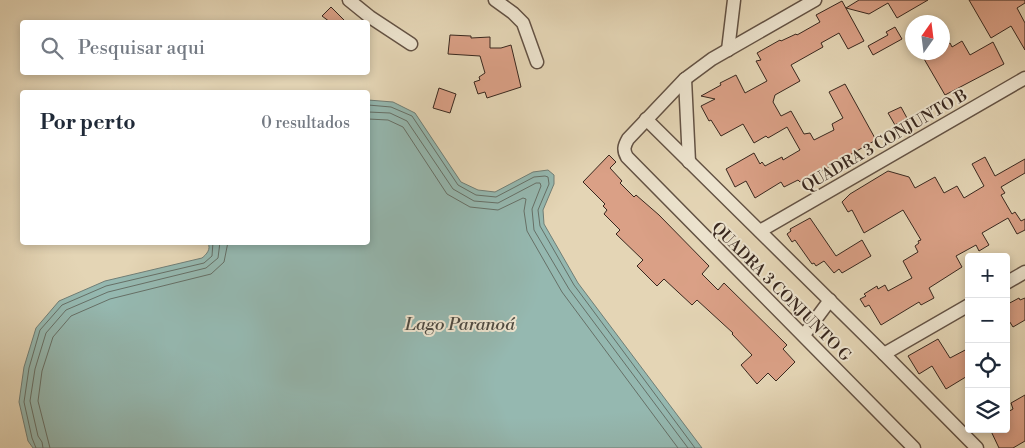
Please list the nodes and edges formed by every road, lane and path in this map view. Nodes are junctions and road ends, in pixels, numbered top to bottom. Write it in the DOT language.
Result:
graph roads {
  1 [pos="349,0"];
  2 [pos="495,0"];
  3 [pos="734,0"];
  4 [pos="815,0"];
  5 [pos="411,44"];
  6 [pos="728,50"];
  7 [pos="537,62"];
  8 [pos="1025,78"];
  9 [pos="685,80"];
  10 [pos="646,119"];
  11 [pos="689,162"];
  12 [pos="760,231"];
  13 [pos="1025,272"];
  14 [pos="1010,281"];
  15 [pos="830,300"];
  16 [pos="965,306"];
  17 [pos="804,336"];
  18 [pos="884,354"];
  19 [pos="914,448"];
  20 [pos="977,448"];
  1 -- 5 [label="street"];
  2 -- 7 [label="street"];
  3 -- 6 [label="street"];
  4 -- 6 [label="street"];
  6 -- 9 [label="street"];
  8 -- 12 [label="street, QUADRA 3 CONJUNTO B"];
  9 -- 10 [label="street"];
  9 -- 11 [label="street"];
  10 -- 11 [label="street"];
  10 -- 17 [label="street, QUADRA 3 CONJUNTO G"];
  11 -- 12 [label="street"];
  12 -- 15 [label="street"];
  13 -- 14 [label="street"];
  15 -- 17 [label="street"];
  15 -- 18 [label="street"];
  16 -- 18 [label="street"];
  17 -- 19 [label="street, QUADRA 3 CONJUNTO G"];
  18 -- 20 [label="street"];
}
